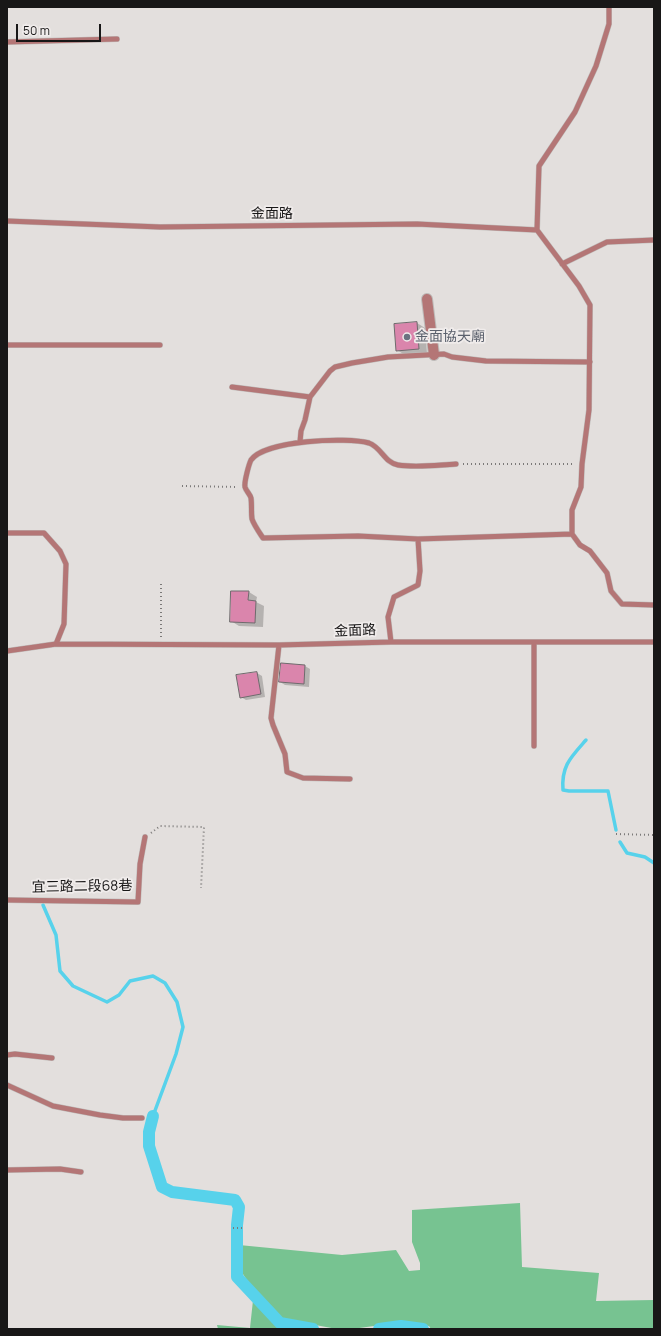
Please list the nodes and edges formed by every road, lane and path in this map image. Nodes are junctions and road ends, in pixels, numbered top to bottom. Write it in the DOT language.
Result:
graph roads {
  1 [pos="609,7"];
  2 [pos="117,40"];
  3 [pos="7,42"];
  4 [pos="7,221"];
  5 [pos="537,230"];
  6 [pos="654,240"];
  7 [pos="562,264"];
  8 [pos="427,299"];
  9 [pos="160,345"];
  10 [pos="7,346"];
  11 [pos="434,355"];
  12 [pos="590,362"];
  13 [pos="232,387"];
  14 [pos="310,397"];
  15 [pos="300,442"];
  16 [pos="456,464"];
  17 [pos="582,464"];
  18 [pos="182,486"];
  19 [pos="245,487"];
  20 [pos="7,533"];
  21 [pos="572,534"];
  22 [pos="418,539"];
  23 [pos="161,584"];
  24 [pos="654,605"];
  25 [pos="391,642"];
  26 [pos="654,642"];
  27 [pos="534,643"];
  28 [pos="56,644"];
  29 [pos="161,644"];
  30 [pos="279,646"];
  31 [pos="7,651"];
  32 [pos="534,746"];
  33 [pos="350,780"];
  34 [pos="616,834"];
  35 [pos="654,835"];
  36 [pos="145,837"];
  37 [pos="201,888"];
  38 [pos="7,900"];
  39 [pos="7,1055"];
  40 [pos="52,1058"];
  41 [pos="7,1085"];
  42 [pos="142,1118"];
  43 [pos="7,1170"];
  44 [pos="81,1172"];
  45 [pos="233,1228"];
  46 [pos="242,1228"];
  1 -- 5 [label="lane"];
  2 -- 3 [label="lane"];
  4 -- 5 [label="lane, 金面路"];
  5 -- 7 [label="lane"];
  6 -- 7 [label="lane"];
  7 -- 12 [label="lane"];
  8 -- 11 [label="street"];
  9 -- 10 [label="lane"];
  11 -- 12 [label="lane"];
  11 -- 14 [label="lane"];
  12 -- 17 [label="lane"];
  13 -- 14 [label="lane"];
  14 -- 15 [label="lane"];
  15 -- 16 [label="lane"];
  15 -- 19 [label="lane"];
  16 -- 17 [label="path"];
  17 -- 21 [label="lane"];
  18 -- 19 [label="path"];
  19 -- 22 [label="lane"];
  20 -- 28 [label="lane"];
  21 -- 22 [label="lane"];
  21 -- 24 [label="lane"];
  22 -- 25 [label="lane"];
  23 -- 29 [label="path"];
  25 -- 27 [label="lane, 金面路"];
  25 -- 30 [label="lane, 金面路"];
  26 -- 27 [label="lane, 金面路"];
  27 -- 32 [label="lane"];
  28 -- 29 [label="lane, 金面路"];
  28 -- 31 [label="lane, 金面路"];
  29 -- 30 [label="lane, 金面路"];
  30 -- 33 [label="lane"];
  34 -- 35 [label="path"];
  36 -- 37 [label="path"];
  36 -- 38 [label="lane, 宜三路二段68巷"];
  39 -- 40 [label="lane"];
  41 -- 42 [label="lane"];
  43 -- 44 [label="lane"];
  45 -- 46 [label="path"];
}
